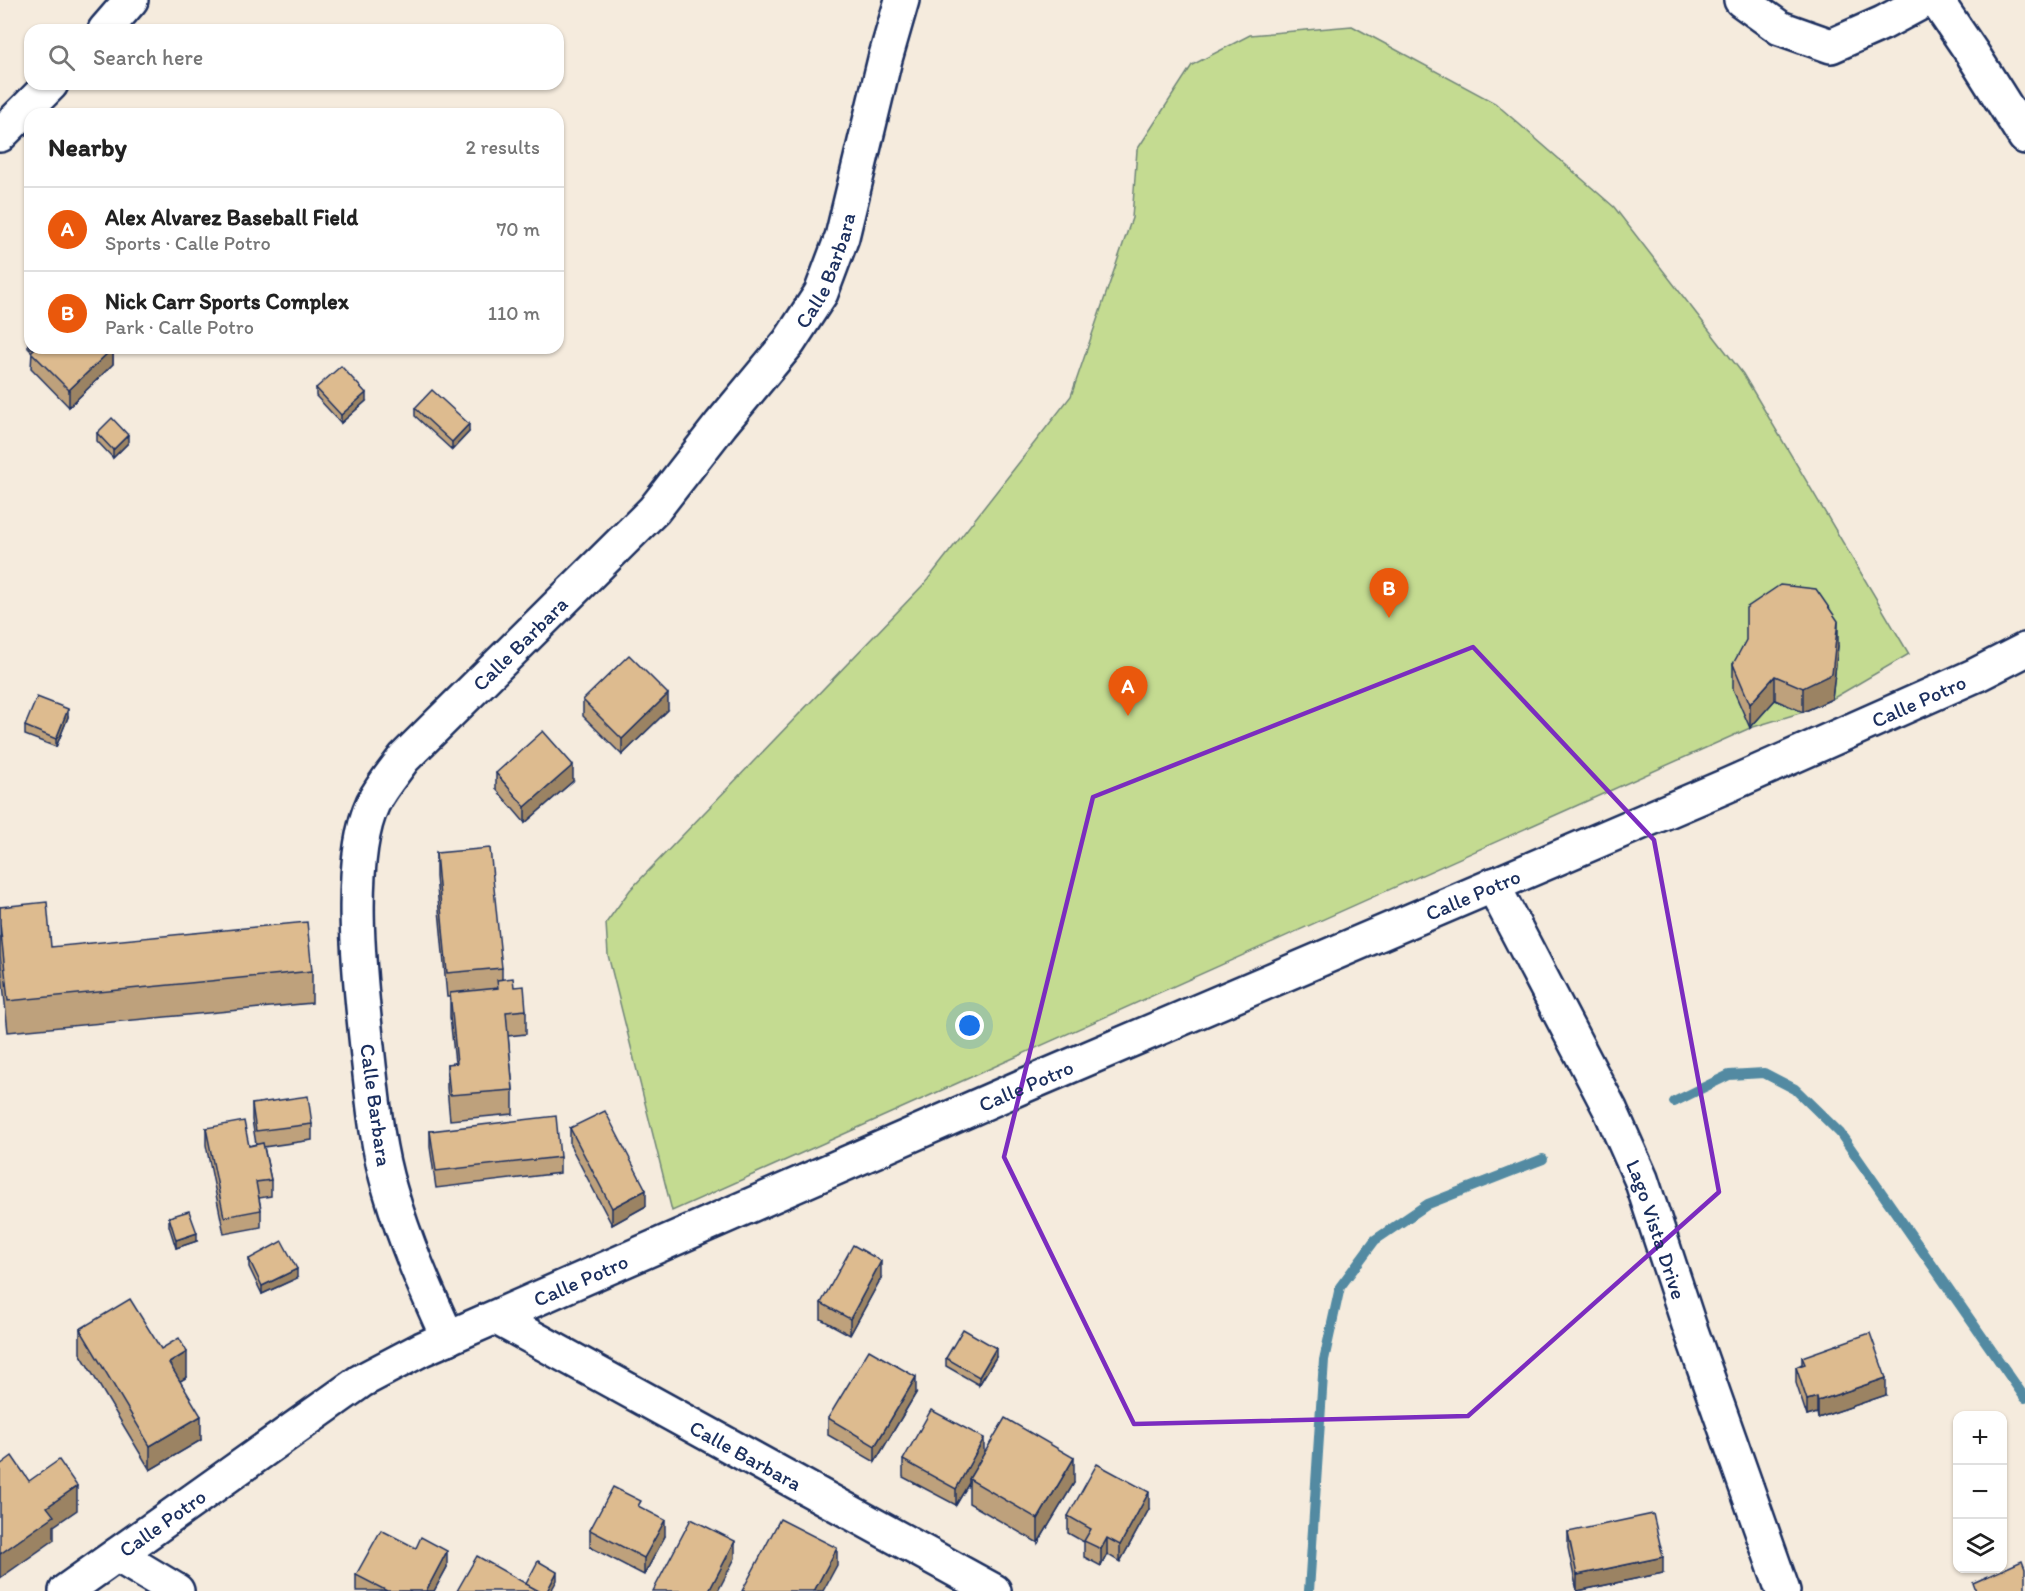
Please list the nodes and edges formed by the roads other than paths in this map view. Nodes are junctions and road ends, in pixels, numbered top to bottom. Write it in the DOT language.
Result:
graph roads {
  1 [pos="131,0"];
  2 [pos="902,0"];
  3 [pos="1741,0"];
  4 [pos="1926,0"];
  5 [pos="1935,0"];
  6 [pos="110,24"];
  7 [pos="45,90"];
  8 [pos="27,108"];
  9 [pos="24,111"];
  10 [pos="0,135"];
  11 [pos="2025,137"];
  12 [pos="2025,650"];
  13 [pos="1493,885"];
  14 [pos="497,1318"];
  15 [pos="448,1338"];
  16 [pos="117,1555"];
  17 [pos="66,1591"];
  18 [pos="177,1591"];
  19 [pos="994,1591"];
  20 [pos="1782,1591"];
  1 -- 6 [label="street"];
  2 -- 15 [label="street, Calle Barbara"];
  3 -- 4 [label="street"];
  5 -- 11 [label="street"];
  7 -- 8 [label="street"];
  9 -- 10 [label="street"];
  12 -- 13 [label="street, Calle Potro"];
  13 -- 14 [label="street, Calle Potro"];
  13 -- 20 [label="street, Lago Vista Drive"];
  14 -- 15 [label="street, Calle Potro"];
  14 -- 19 [label="street, Calle Barbara"];
  15 -- 16 [label="street, Calle Potro"];
  16 -- 17 [label="street, Calle Potro"];
  16 -- 18 [label="street"];
}
